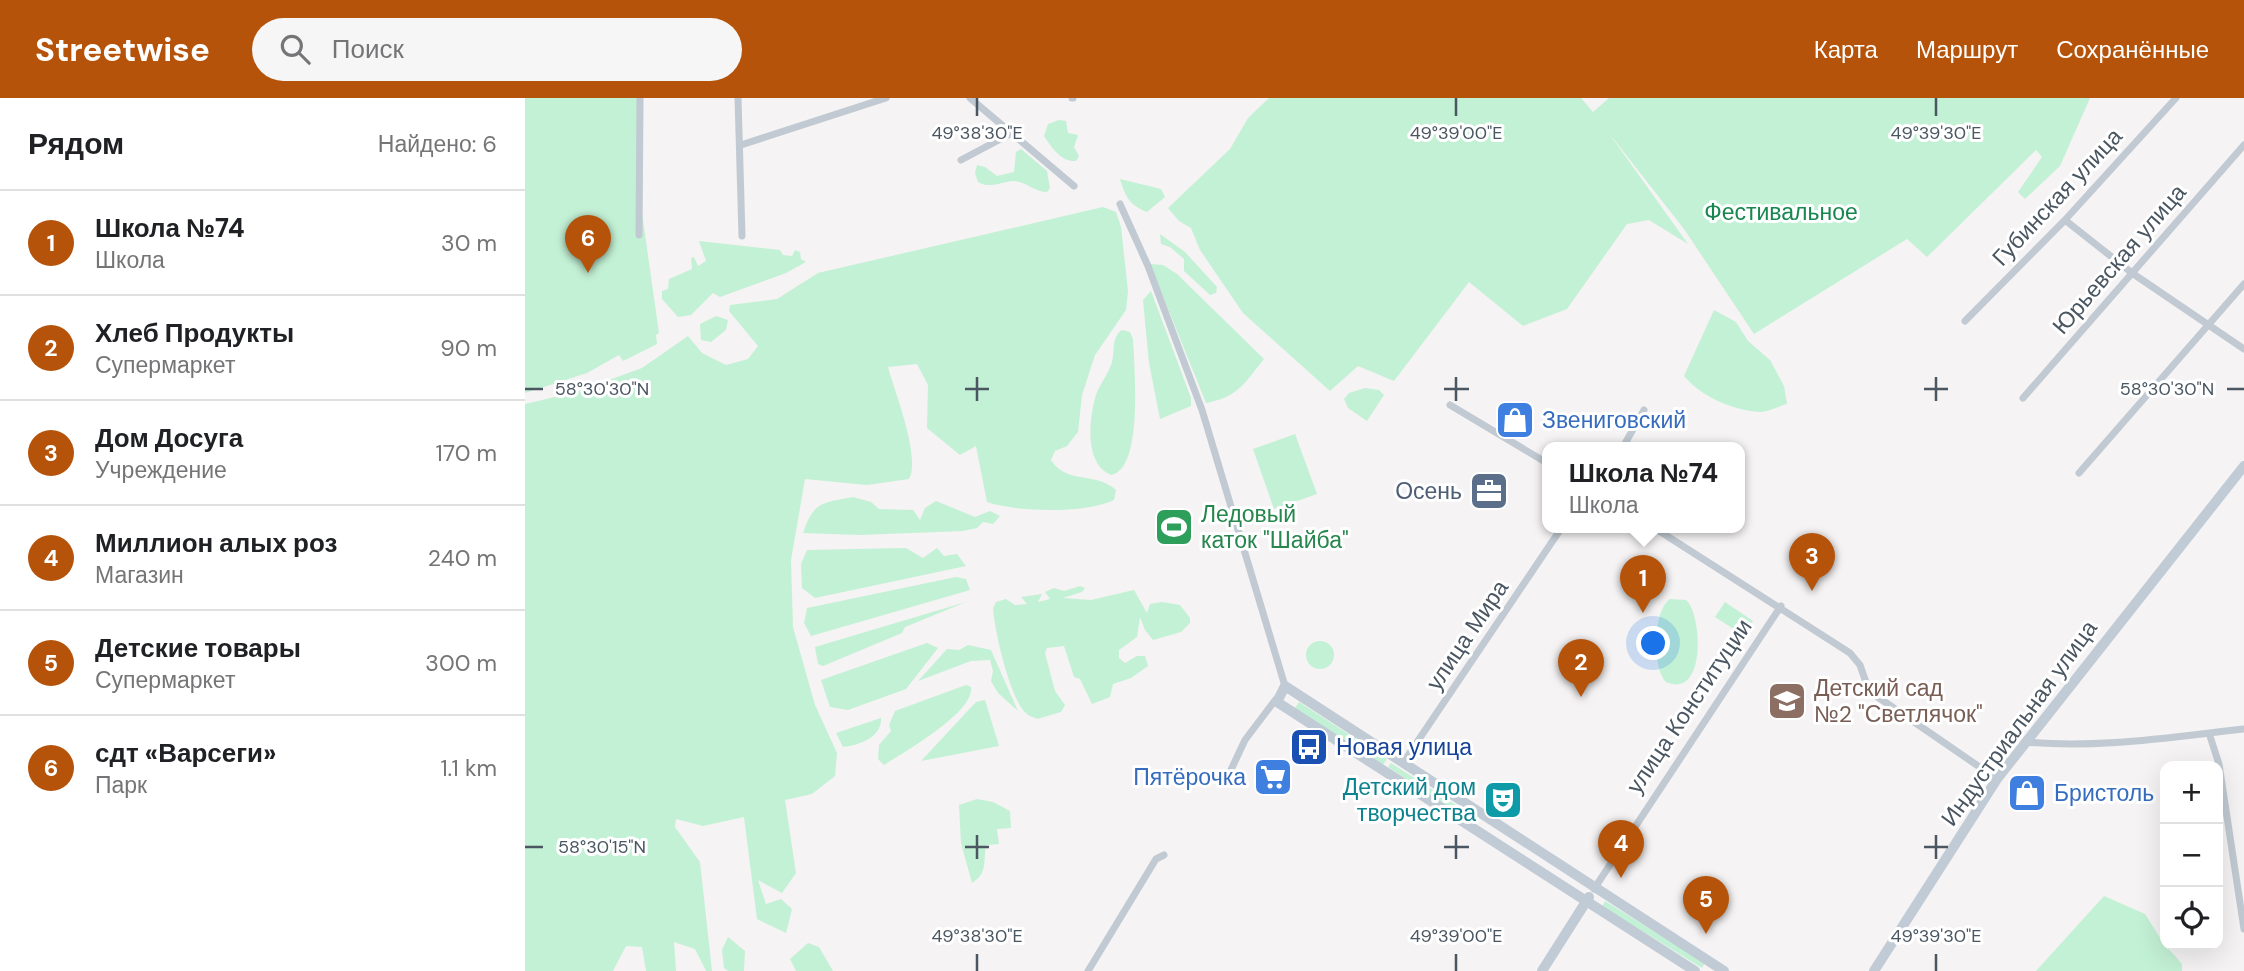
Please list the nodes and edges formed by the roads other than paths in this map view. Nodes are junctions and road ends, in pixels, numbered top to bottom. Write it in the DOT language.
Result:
graph roads {
  1 [pos="640,98"];
  2 [pos="738,98"];
  3 [pos="886,98"];
  4 [pos="970,98"];
  5 [pos="2176,98"];
  6 [pos="1010,134"];
  7 [pos="741,145"];
  8 [pos="2244,145"];
  9 [pos="961,160"];
  10 [pos="1074,186"];
  11 [pos="1120,204"];
  12 [pos="2066,220"];
  13 [pos="639,235"];
  14 [pos="742,236"];
  15 [pos="2132,273"];
  16 [pos="2244,284"];
  17 [pos="1965,321"];
  18 [pos="2209,324"];
  19 [pos="2244,349"];
  20 [pos="2023,398"];
  21 [pos="1450,405"];
  22 [pos="1644,410"];
  23 [pos="1626,442"];
  24 [pos="1542,460"];
  25 [pos="2244,466"];
  26 [pos="2079,473"];
  27 [pos="1558,533"];
  28 [pos="1663,533"];
  29 [pos="1781,606"];
  30 [pos="1285,686"];
  31 [pos="1276,699"];
  32 [pos="2244,729"];
  33 [pos="2209,733"];
  34 [pos="2025,742"];
  35 [pos="1403,763"];
  36 [pos="1229,774"];
  37 [pos="1997,779"];
  38 [pos="1164,855"];
  39 [pos="1594,889"];
  40 [pos="1586,902"];
  41 [pos="2244,929"];
  42 [pos="1088,971"];
  43 [pos="1542,971"];
  44 [pos="1695,971"];
  45 [pos="1724,971"];
  46 [pos="1874,971"];
  1 -- 13 [label="street"];
  2 -- 7 [label="street"];
  3 -- 7 [label="street"];
  4 -- 6 [label="street"];
  5 -- 12 [label="street, Губинская улица"];
  6 -- 9 [label="street"];
  6 -- 10 [label="street"];
  7 -- 14 [label="street"];
  8 -- 15 [label="street, Юрьевская улица"];
  11 -- 30 [label="street"];
  12 -- 15 [label="street"];
  12 -- 17 [label="street, Губинская улица"];
  15 -- 18 [label="street"];
  15 -- 20 [label="street, Юрьевская улица"];
  16 -- 18 [label="street"];
  18 -- 19 [label="street"];
  18 -- 26 [label="street"];
  21 -- 24 [label="street"];
  22 -- 23 [label="street"];
  25 -- 34 [label="street, Индустриальная улица"];
  27 -- 35 [label="street, улица Мира"];
  28 -- 29 [label="street"];
  29 -- 37 [label="street"];
  29 -- 39 [label="street, улица Конституции"];
  30 -- 31 [label="street"];
  30 -- 35 [label="street"];
  31 -- 36 [label="street"];
  31 -- 40 [label="street"];
  32 -- 33 [label="street"];
  33 -- 34 [label="street"];
  33 -- 41 [label="street"];
  34 -- 37 [label="street, Индустриальная улица"];
  35 -- 39 [label="street"];
  37 -- 46 [label="street, Индустриальная улица"];
  38 -- 42 [label="street"];
  39 -- 40 [label="street, улица Конституции"];
  39 -- 45 [label="street"];
  40 -- 43 [label="street, улица Конституции"];
  40 -- 44 [label="street"];
}
